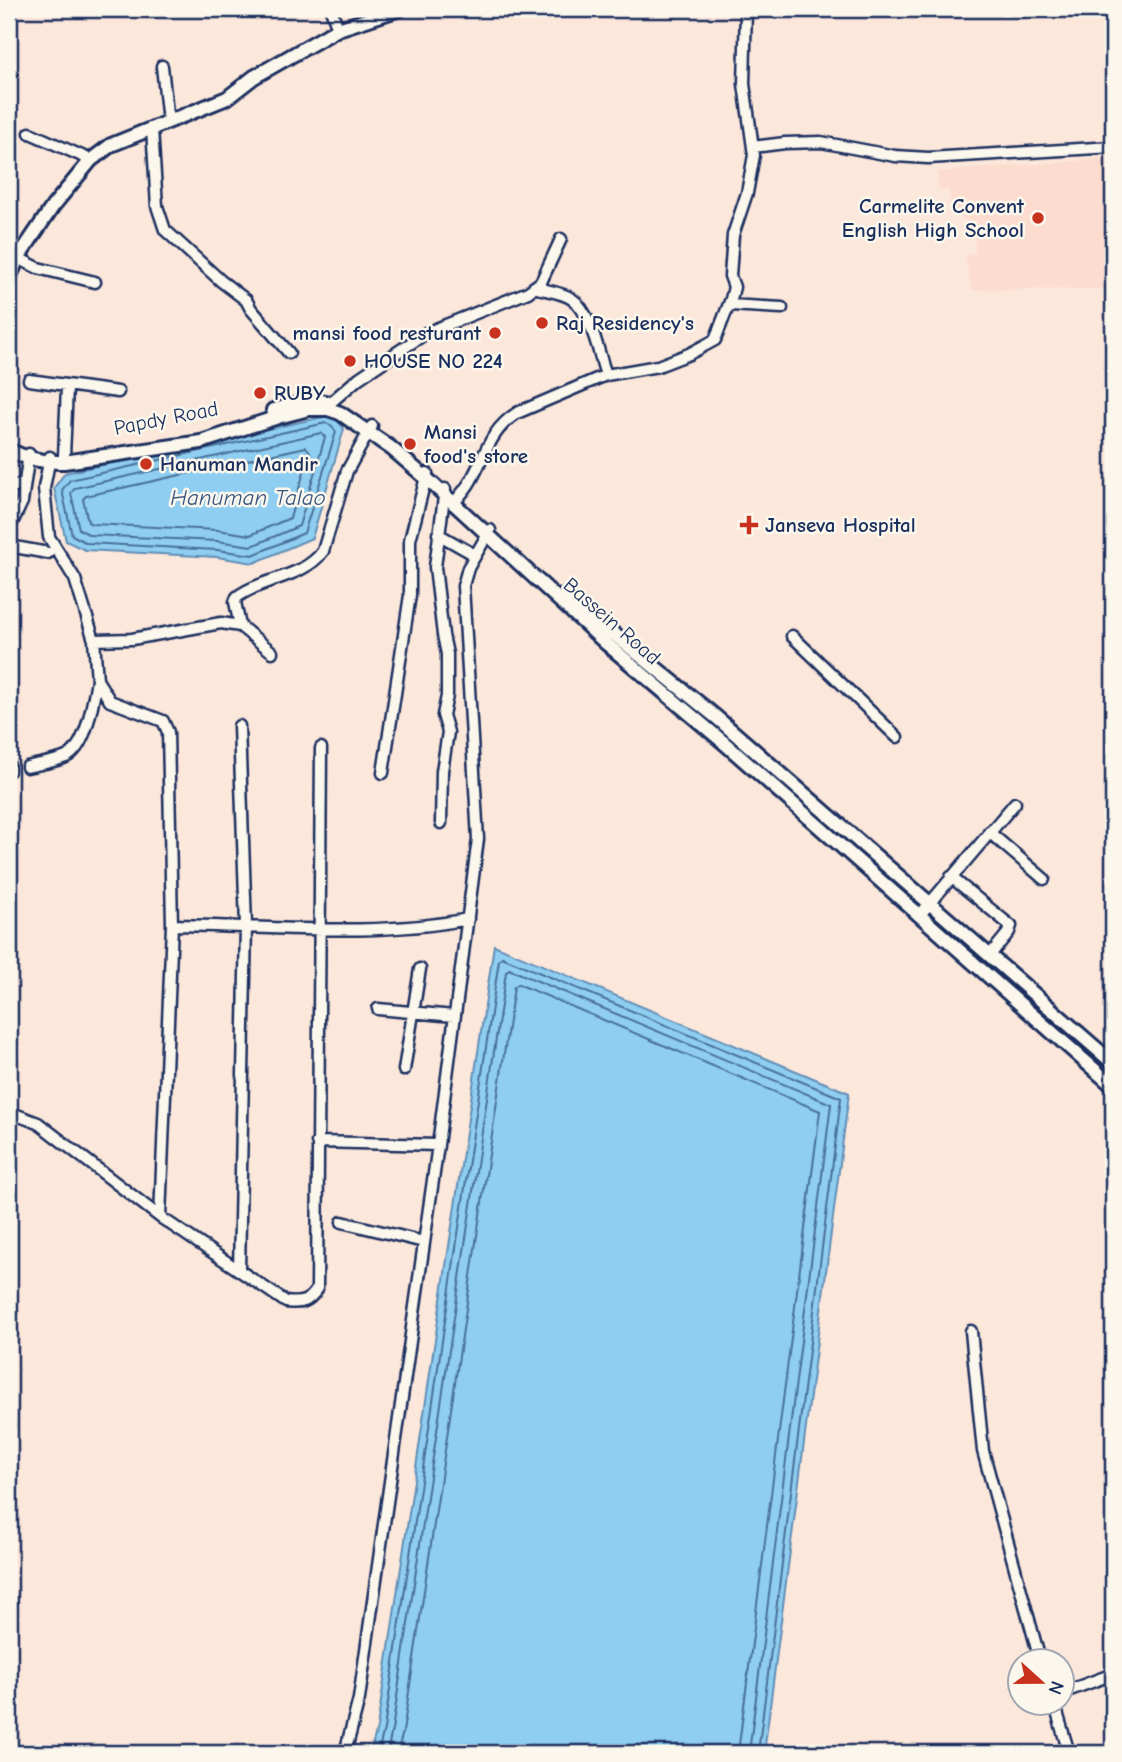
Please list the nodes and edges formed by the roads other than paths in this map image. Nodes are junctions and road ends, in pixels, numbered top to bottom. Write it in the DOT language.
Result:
graph roads {
  1 [pos="331,9"];
  2 [pos="400,9"];
  3 [pos="746,9"];
  4 [pos="338,29"];
  5 [pos="162,66"];
  6 [pos="168,122"];
  7 [pos="152,129"];
  8 [pos="30,133"];
  9 [pos="753,147"];
  10 [pos="1113,147"];
  11 [pos="91,160"];
  12 [pos="561,239"];
  13 [pos="18,258"];
  14 [pos="9,278"];
  15 [pos="95,282"];
  16 [pos="534,287"];
  17 [pos="730,305"];
  18 [pos="782,308"];
  19 [pos="289,353"];
  20 [pos="606,375"];
  21 [pos="29,380"];
  22 [pos="67,387"];
  23 [pos="118,392"];
  24 [pos="329,406"];
  25 [pos="370,429"];
  26 [pos="9,443"];
  27 [pos="9,450"];
  28 [pos="28,456"];
  29 [pos="64,456"];
  30 [pos="49,460"];
  31 [pos="426,475"];
  32 [pos="24,484"];
  33 [pos="9,487"];
  34 [pos="450,497"];
  35 [pos="9,529"];
  36 [pos="488,533"];
  37 [pos="438,534"];
  38 [pos="9,546"];
  39 [pos="48,553"];
  40 [pos="475,555"];
  41 [pos="240,626"];
  42 [pos="792,636"];
  43 [pos="94,640"];
  44 [pos="271,652"];
  45 [pos="97,680"];
  46 [pos="239,726"];
  47 [pos="897,737"];
  48 [pos="321,748"];
  49 [pos="9,765"];
  50 [pos="27,767"];
  51 [pos="9,771"];
  52 [pos="383,773"];
  53 [pos="811,800"];
  54 [pos="1015,803"];
  55 [pos="802,812"];
  56 [pos="441,824"];
  57 [pos="989,832"];
  58 [pos="951,877"];
  59 [pos="1044,879"];
  60 [pos="929,902"];
  61 [pos="919,916"];
  62 [pos="468,919"];
  63 [pos="172,925"];
  64 [pos="246,926"];
  65 [pos="318,928"];
  66 [pos="990,956"];
  67 [pos="420,969"];
  68 [pos="379,1009"];
  69 [pos="413,1012"];
  70 [pos="454,1016"];
  71 [pos="1113,1063"];
  72 [pos="404,1070"];
  73 [pos="1113,1086"];
  74 [pos="9,1112"];
  75 [pos="317,1142"];
  76 [pos="438,1145"];
  77 [pos="160,1217"];
  78 [pos="342,1222"];
  79 [pos="424,1242"];
  80 [pos="239,1270"];
  81 [pos="971,1331"];
  82 [pos="1036,1646"];
  83 [pos="1113,1674"];
  84 [pos="1076,1688"];
  85 [pos="1058,1716"];
  86 [pos="345,1753"];
  87 [pos="1069,1753"];
  1 -- 4 [label="street"];
  2 -- 4 [label="main road"];
  3 -- 9 [label="street"];
  4 -- 6 [label="main road"];
  5 -- 6 [label="street"];
  6 -- 7 [label="main road"];
  7 -- 11 [label="main road"];
  7 -- 19 [label="street"];
  8 -- 11 [label="street"];
  9 -- 10 [label="street"];
  9 -- 17 [label="street"];
  11 -- 13 [label="main road"];
  12 -- 16 [label="street"];
  13 -- 14 [label="main road"];
  13 -- 15 [label="street"];
  16 -- 20 [label="street"];
  16 -- 24 [label="street"];
  17 -- 18 [label="street"];
  17 -- 20 [label="street"];
  20 -- 34 [label="street"];
  21 -- 22 [label="street"];
  22 -- 23 [label="street"];
  22 -- 29 [label="street"];
  24 -- 25 [label="main road, Bassein Road"];
  24 -- 29 [label="main road, Papdy Road"];
  24 -- 30 [label="main road"];
  25 -- 31 [label="main road, Bassein Road"];
  25 -- 41 [label="street"];
  26 -- 28 [label="main road, Papdy Road"];
  27 -- 28 [label="main road"];
  28 -- 30 [label="main road, Papdy Road"];
  28 -- 32 [label="street"];
  29 -- 30 [label="main road, Papdy Road"];
  30 -- 43 [label="street"];
  31 -- 34 [label="main road, Bassein Road"];
  31 -- 52 [label="street"];
  32 -- 33 [label="street"];
  32 -- 35 [label="street"];
  34 -- 36 [label="main road, Bassein Road"];
  34 -- 37 [label="street"];
  36 -- 40 [label="street"];
  36 -- 53 [label="main road, Bassein Road"];
  36 -- 55 [label="main road, Bassein Road"];
  37 -- 40 [label="street"];
  37 -- 56 [label="street"];
  38 -- 39 [label="street"];
  40 -- 62 [label="street"];
  41 -- 43 [label="street"];
  41 -- 44 [label="street"];
  42 -- 47 [label="street"];
  43 -- 45 [label="street"];
  45 -- 50 [label="street"];
  45 -- 63 [label="street"];
  46 -- 64 [label="street"];
  48 -- 65 [label="street"];
  49 -- 51 [label="street"];
  53 -- 55 [label="main road"];
  53 -- 60 [label="main road, Bassein Road"];
  54 -- 57 [label="street"];
  55 -- 61 [label="main road, Bassein Road"];
  57 -- 58 [label="street"];
  57 -- 59 [label="street"];
  58 -- 60 [label="street"];
  58 -- 66 [label="street"];
  60 -- 61 [label="street"];
  60 -- 66 [label="main road, Bassein Road"];
  61 -- 73 [label="main road, Bassein Road"];
  62 -- 65 [label="street"];
  62 -- 70 [label="street"];
  63 -- 64 [label="street"];
  63 -- 77 [label="street"];
  64 -- 65 [label="street"];
  64 -- 80 [label="street"];
  65 -- 75 [label="street"];
  66 -- 71 [label="main road, Bassein Road"];
  67 -- 69 [label="street"];
  68 -- 69 [label="street"];
  69 -- 70 [label="street"];
  69 -- 72 [label="street"];
  70 -- 76 [label="street"];
  74 -- 77 [label="street"];
  75 -- 76 [label="street"];
  75 -- 80 [label="street"];
  76 -- 79 [label="street"];
  77 -- 80 [label="street"];
  78 -- 79 [label="street"];
  79 -- 86 [label="street"];
  81 -- 82 [label="street"];
  83 -- 84 [label="street"];
  85 -- 87 [label="street"];
}
